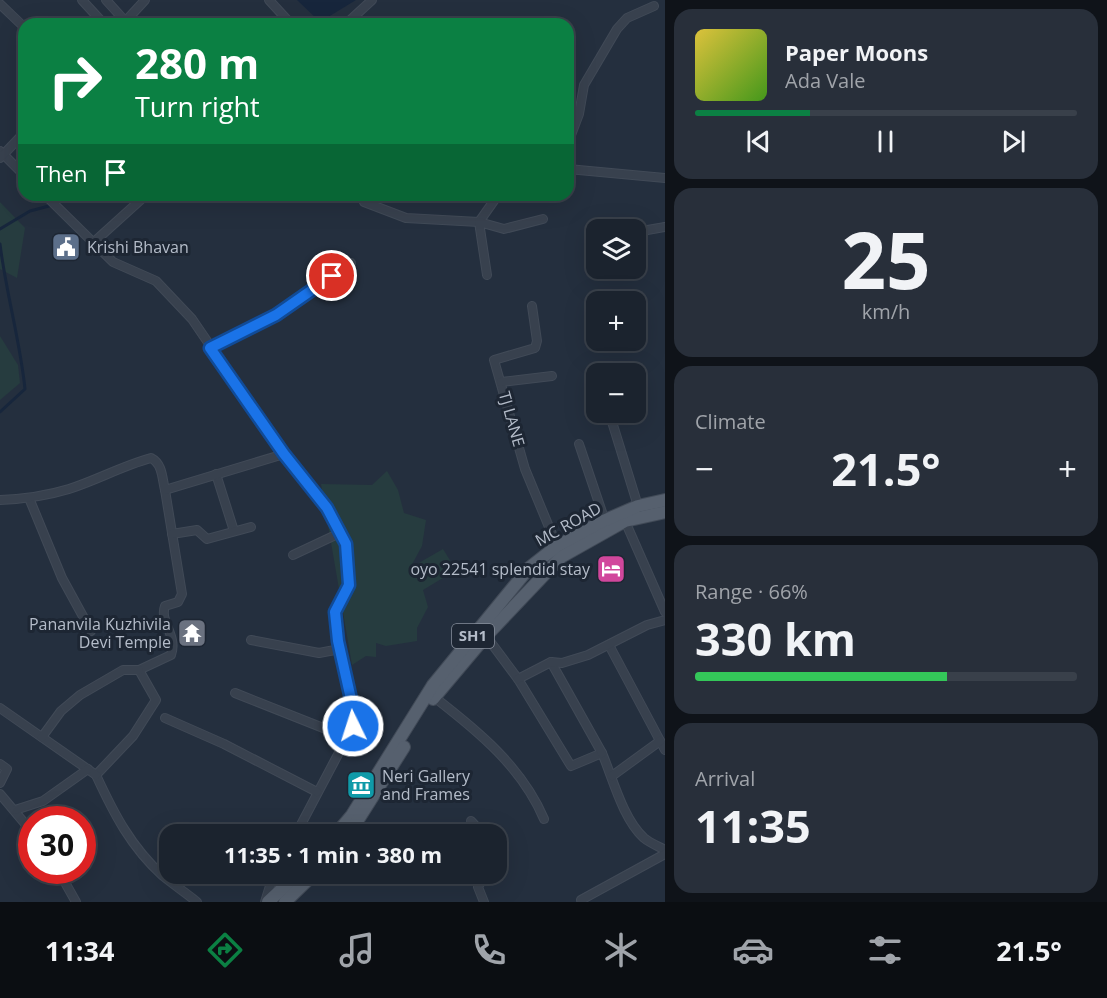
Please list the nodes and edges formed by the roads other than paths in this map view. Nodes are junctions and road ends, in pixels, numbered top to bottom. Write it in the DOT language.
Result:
graph roads {
  1 [pos="81,0"];
  2 [pos="106,0"];
  3 [pos="145,0"];
  4 [pos="269,0"];
  5 [pos="372,0"];
  6 [pos="0,4"];
  7 [pos="654,6"];
  8 [pos="98,18"];
  9 [pos="120,18"];
  10 [pos="129,18"];
  11 [pos="286,18"];
  12 [pos="352,18"];
  13 [pos="18,21"];
  14 [pos="574,127"];
  15 [pos="18,138"];
  16 [pos="1,154"];
  17 [pos="18,170"];
  18 [pos="574,170"];
  19 [pos="664,178"];
  20 [pos="51,201"];
  21 [pos="139,201"];
  22 [pos="364,201"];
  23 [pos="494,201"];
  24 [pos="543,219"];
  25 [pos="479,222"];
  26 [pos="664,227"];
  27 [pos="646,230"];
  28 [pos="94,242"];
  29 [pos="351,263"];
  30 [pos="487,275"];
  31 [pos="532,306"];
  32 [pos="210,348"];
  33 [pos="552,376"];
  34 [pos="501,382"];
  35 [pos="612,423"];
  36 [pos="579,444"];
  37 [pos="284,454"];
  38 [pos="216,474"];
  39 [pos="165,490"];
  40 [pos="29,498"];
  41 [pos="0,500"];
  42 [pos="664,500"];
  43 [pos="638,506"];
  44 [pos="664,512"];
  45 [pos="605,521"];
  46 [pos="625,521"];
  47 [pos="251,527"];
  48 [pos="234,531"];
  49 [pos="342,532"];
  50 [pos="172,534"];
  51 [pos="559,551"];
  52 [pos="292,555"];
  53 [pos="664,612"];
  54 [pos="664,620"];
  55 [pos="91,631"];
  56 [pos="486,636"];
  57 [pos="251,640"];
  58 [pos="609,645"];
  59 [pos="340,649"];
  60 [pos="551,662"];
  61 [pos="139,670"];
  62 [pos="518,679"];
  63 [pos="236,693"];
  64 [pos="434,697"];
  65 [pos="0,708"];
  66 [pos="165,718"];
  67 [pos="42,737"];
  68 [pos="346,737"];
  69 [pos="660,741"];
  70 [pos="664,750"];
  71 [pos="602,753"];
  72 [pos="0,764"];
  73 [pos="88,769"];
  74 [pos="96,775"];
  75 [pos="612,776"];
  76 [pos="0,783"];
  77 [pos="317,792"];
  78 [pos="0,794"];
  79 [pos="15,810"];
  80 [pos="18,814"];
  81 [pos="544,819"];
  82 [pos="471,821"];
  83 [pos="301,824"];
  84 [pos="344,824"];
  85 [pos="355,824"];
  86 [pos="474,824"];
  87 [pos="664,852"];
  88 [pos="66,884"];
  89 [pos="271,884"];
  90 [pos="286,884"];
  91 [pos="304,884"];
  92 [pos="480,884"];
  93 [pos="581,900"];
  94 [pos="76,902"];
  95 [pos="196,902"];
  96 [pos="266,902"];
  97 [pos="285,902"];
  98 [pos="484,902"];
  1 -- 8 [label="street"];
  2 -- 9 [label="street"];
  3 -- 10 [label="street"];
  4 -- 11 [label="street"];
  5 -- 12 [label="street"];
  6 -- 13 [label="street"];
  7 -- 14 [label="street"];
  15 -- 16 [label="street"];
  16 -- 17 [label="street"];
  18 -- 19 [label="street"];
  20 -- 28 [label="street"];
  21 -- 28 [label="street"];
  22 -- 25 [label="street"];
  23 -- 25 [label="street"];
  24 -- 25 [label="street"];
  25 -- 30 [label="street"];
  26 -- 27 [label="street"];
  28 -- 32 [label="street"];
  29 -- 32 [label="street"];
  31 -- 34 [label="street, TJ LANE"];
  32 -- 37 [label="street"];
  33 -- 34 [label="street"];
  34 -- 51 [label="street, TJ LANE"];
  35 -- 43 [label="street"];
  36 -- 45 [label="street"];
  37 -- 38 [label="street"];
  37 -- 49 [label="street"];
  38 -- 39 [label="street"];
  38 -- 48 [label="street"];
  39 -- 40 [label="street"];
  39 -- 50 [label="street"];
  40 -- 41 [label="street"];
  40 -- 55 [label="street"];
  42 -- 43 [label="main road, MC ROAD / SH1"];
  43 -- 45 [label="main road, MC ROAD / SH1"];
  44 -- 46 [label="main road, MC ROAD / SH1"];
  45 -- 51 [label="main road, MC ROAD / SH1"];
  46 -- 51 [label="main road, MC ROAD / SH1"];
  46 -- 53 [label="street"];
  47 -- 48 [label="street"];
  48 -- 50 [label="street"];
  49 -- 52 [label="street"];
  49 -- 59 [label="street"];
  50 -- 61 [label="street"];
  51 -- 56 [label="main road, MC ROAD / SH1"];
  51 -- 84 [label="main road, MC ROAD / SH1"];
  54 -- 58 [label="street"];
  56 -- 62 [label="street"];
  56 -- 64 [label="main road, MC ROAD / SH1"];
  57 -- 59 [label="street"];
  58 -- 60 [label="street"];
  58 -- 69 [label="street"];
  59 -- 68 [label="street"];
  60 -- 62 [label="street"];
  60 -- 71 [label="street"];
  61 -- 67 [label="street"];
  61 -- 74 [label="street"];
  62 -- 71 [label="street"];
  63 -- 68 [label="street"];
  64 -- 81 [label="street"];
  64 -- 85 [label="main road, MC ROAD / SH1"];
  65 -- 67 [label="street"];
  66 -- 77 [label="street"];
  67 -- 73 [label="street"];
  68 -- 77 [label="street"];
  69 -- 70 [label="street"];
  69 -- 75 [label="street"];
  71 -- 75 [label="street"];
  72 -- 76 [label="street"];
  73 -- 74 [label="street"];
  73 -- 79 [label="street"];
  74 -- 95 [label="street"];
  75 -- 87 [label="street"];
  77 -- 83 [label="street"];
  78 -- 79 [label="street"];
  79 -- 80 [label="street"];
  82 -- 86 [label="street"];
  87 -- 93 [label="street"];
  88 -- 94 [label="street"];
  89 -- 96 [label="street"];
  90 -- 96 [label="main road"];
  91 -- 97 [label="main road"];
  92 -- 98 [label="street"];
}
